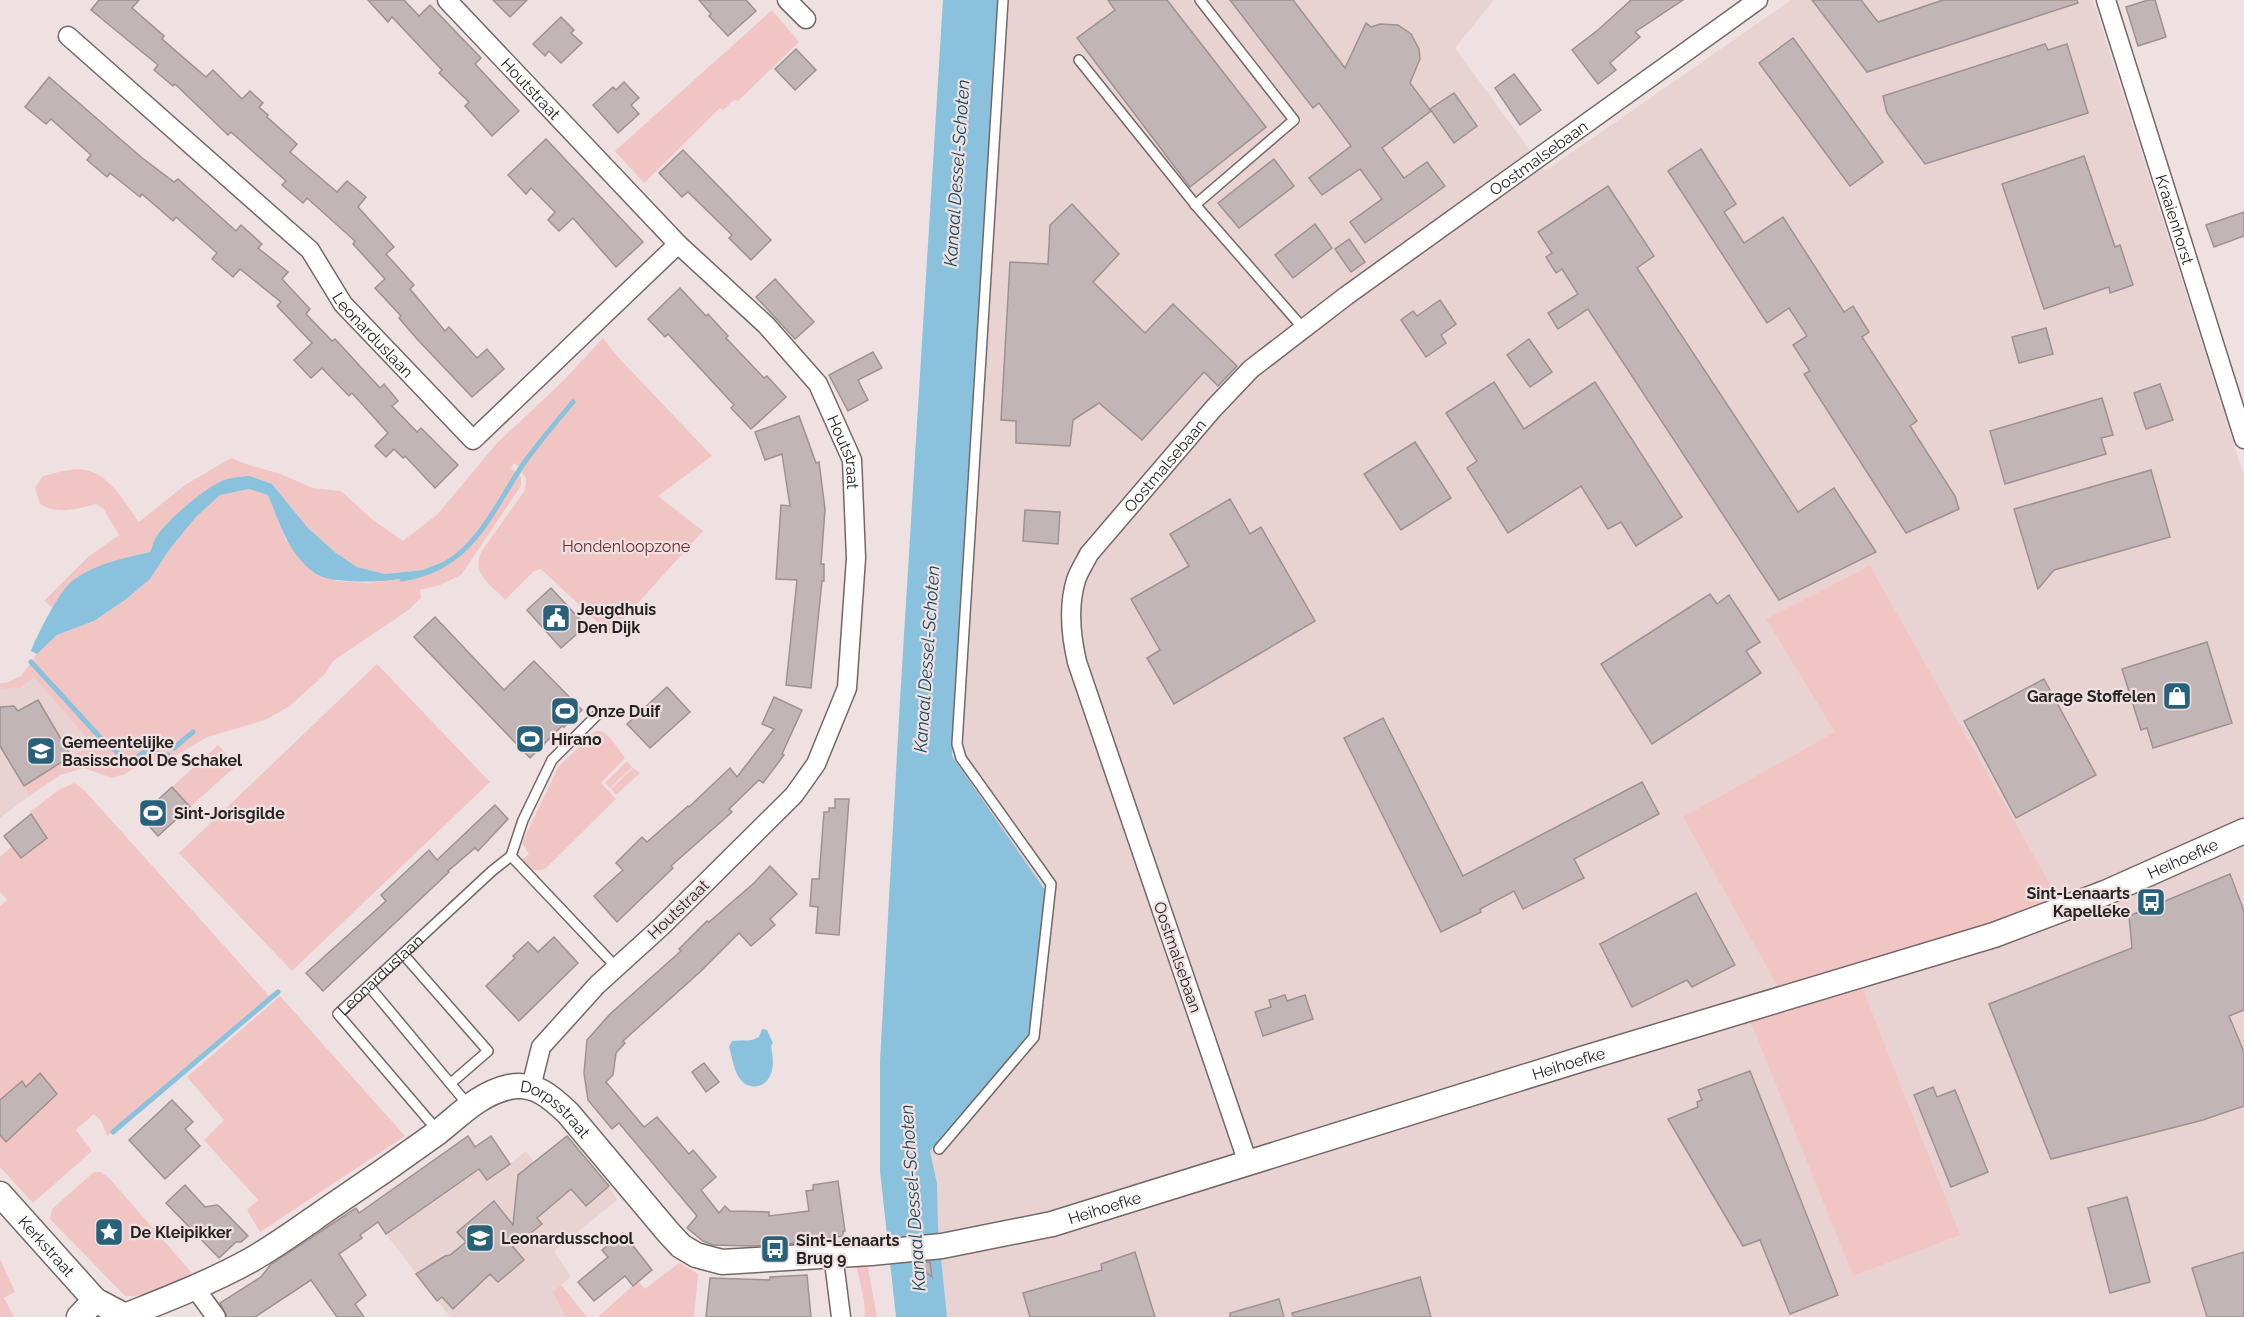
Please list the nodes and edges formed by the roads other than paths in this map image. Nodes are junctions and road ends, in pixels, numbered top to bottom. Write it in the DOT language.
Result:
graph roads {
  1 [pos="447,0"];
  2 [pos="787,0"];
  3 [pos="1004,0"];
  4 [pos="1200,0"];
  5 [pos="1758,0"];
  6 [pos="2106,0"];
  7 [pos="806,19"];
  8 [pos="68,36"];
  9 [pos="1079,60"];
  10 [pos="1196,205"];
  11 [pos="678,244"];
  12 [pos="1303,328"];
  13 [pos="2244,439"];
  14 [pos="598,714"];
  15 [pos="2244,831"];
  16 [pos="511,856"];
  17 [pos="403,954"];
  18 [pos="616,967"];
  19 [pos="369,986"];
  20 [pos="451,1083"];
  21 [pos="531,1087"];
  22 [pos="469,1106"];
  23 [pos="438,1132"];
  24 [pos="939,1149"];
  25 [pos="1248,1163"];
  26 [pos="0,1194"];
  27 [pos="882,1251"];
  28 [pos="833,1254"];
  29 [pos="195,1288"];
  30 [pos="87,1308"];
  31 [pos="125,1317"];
  32 [pos="216,1317"];
  33 [pos="841,1317"];
  1 -- 11 [label="street, Houtstraat"];
  2 -- 7 [label="street"];
  3 -- 24 [label="lane"];
  4 -- 10 [label="lane"];
  5 -- 12 [label="street, Oostmalsebaan"];
  6 -- 13 [label="street, Kraaienhorst"];
  8 -- 11 [label="street, Leonarduslaan"];
  9 -- 10 [label="lane"];
  10 -- 12 [label="lane"];
  11 -- 18 [label="street, Houtstraat"];
  12 -- 25 [label="street, Oostmalsebaan"];
  14 -- 16 [label="lane"];
  15 -- 25 [label="street, Heihoefke"];
  16 -- 17 [label="lane, Leonarduslaan"];
  16 -- 18 [label="lane"];
  17 -- 19 [label="lane, Leonarduslaan"];
  17 -- 20 [label="lane"];
  18 -- 21 [label="street, Houtstraat"];
  19 -- 20 [label="lane"];
  19 -- 23 [label="lane, Leonarduslaan"];
  20 -- 22 [label="lane"];
  21 -- 22 [label="street, Dorpsstraat"];
  21 -- 28 [label="street, Dorpsstraat"];
  22 -- 23 [label="street, Dorpsstraat"];
  23 -- 29 [label="street, Dorpsstraat"];
  25 -- 27 [label="street, Heihoefke"];
  26 -- 30 [label="street, Kerkstraat"];
  27 -- 28 [label="street, Dorpsstraat"];
  28 -- 33 [label="street"];
  29 -- 31 [label="street, Dorpsstraat"];
  29 -- 32 [label="street"];
  30 -- 31 [label="street, Kerkstraat"];
}
